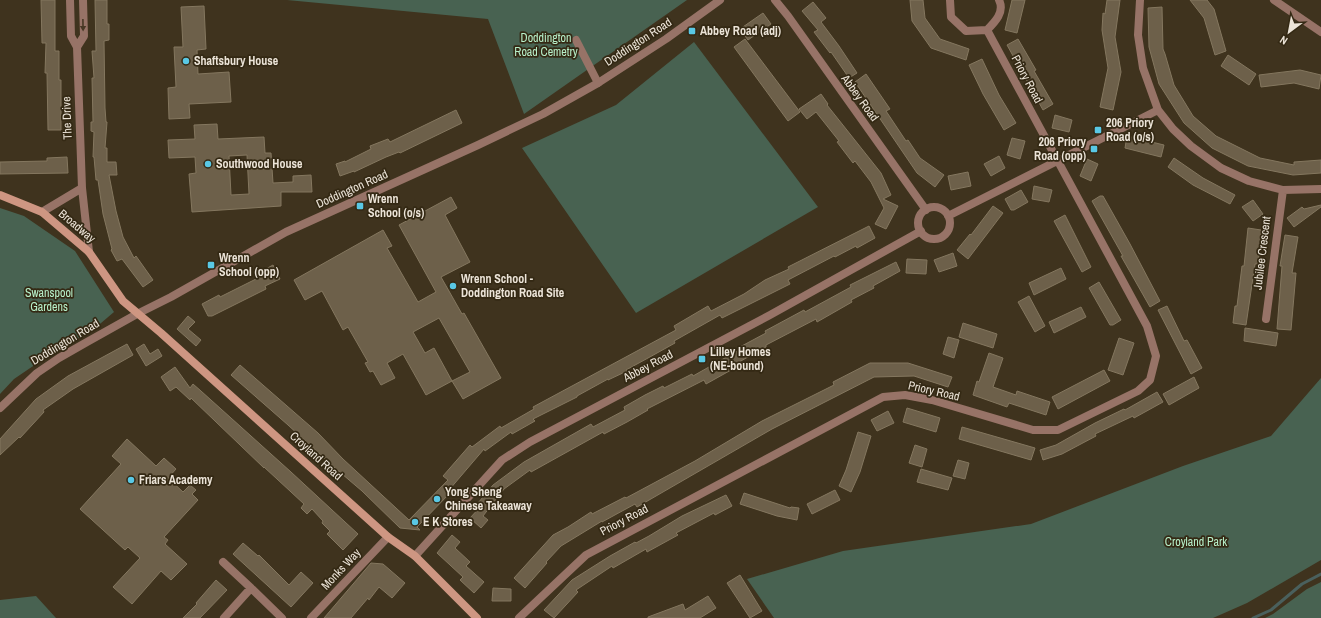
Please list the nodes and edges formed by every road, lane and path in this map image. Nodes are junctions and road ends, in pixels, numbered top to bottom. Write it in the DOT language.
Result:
graph roads {
  1 [pos="70,0"];
  2 [pos="83,0"];
  3 [pos="720,0"];
  4 [pos="775,0"];
  5 [pos="950,0"];
  6 [pos="999,0"];
  7 [pos="1140,0"];
  8 [pos="1274,0"];
  9 [pos="987,30"];
  10 [pos="1321,32"];
  11 [pos="576,40"];
  12 [pos="77,47"];
  13 [pos="598,83"];
  14 [pos="1158,110"];
  15 [pos="1058,161"];
  16 [pos="82,188"];
  17 [pos="1321,189"];
  18 [pos="1283,190"];
  19 [pos="0,195"];
  20 [pos="926,210"];
  21 [pos="42,212"];
  22 [pos="948,216"];
  23 [pos="921,231"];
  24 [pos="89,252"];
  25 [pos="137,314"];
  26 [pos="1266,320"];
  27 [pos="0,408"];
  28 [pos="388,537"];
  29 [pos="415,556"];
  30 [pos="223,562"];
  31 [pos="251,588"];
  32 [pos="224,618"];
  33 [pos="282,618"];
  34 [pos="311,618"];
  35 [pos="478,618"];
  36 [pos="519,618"];
  1 -- 12 [label="street, The Drive"];
  2 -- 12 [label="street, The Drive, one-way"];
  3 -- 13 [label="street, Doddington Road"];
  4 -- 20 [label="street, Abbey Road"];
  5 -- 9 [label="street"];
  6 -- 9 [label="street"];
  7 -- 14 [label="street"];
  8 -- 10 [label="street"];
  9 -- 15 [label="street, Priory Road"];
  11 -- 13 [label="street"];
  12 -- 16 [label="street, The Drive"];
  13 -- 25 [label="street, Doddington Road"];
  14 -- 15 [label="street"];
  14 -- 18 [label="street"];
  15 -- 22 [label="street"];
  15 -- 36 [label="street, Priory Road"];
  16 -- 21 [label="street"];
  16 -- 24 [label="street, The Drive"];
  17 -- 18 [label="street"];
  18 -- 26 [label="street, Jubilee Crescent"];
  19 -- 21 [label="main road, Broadway"];
  20 -- 22 [label="street"];
  20 -- 23 [label="street"];
  21 -- 24 [label="main road, Broadway"];
  22 -- 23 [label="street"];
  23 -- 29 [label="street, Abbey Road"];
  24 -- 25 [label="main road, Broadway"];
  25 -- 27 [label="street, Doddington Road"];
  25 -- 28 [label="main road, Croyland Road"];
  28 -- 29 [label="main road, Croyland Road"];
  28 -- 34 [label="street, Monks Way"];
  29 -- 35 [label="main road, Croyland Road"];
  30 -- 31 [label="street"];
  31 -- 32 [label="street"];
  31 -- 33 [label="street"];
}
